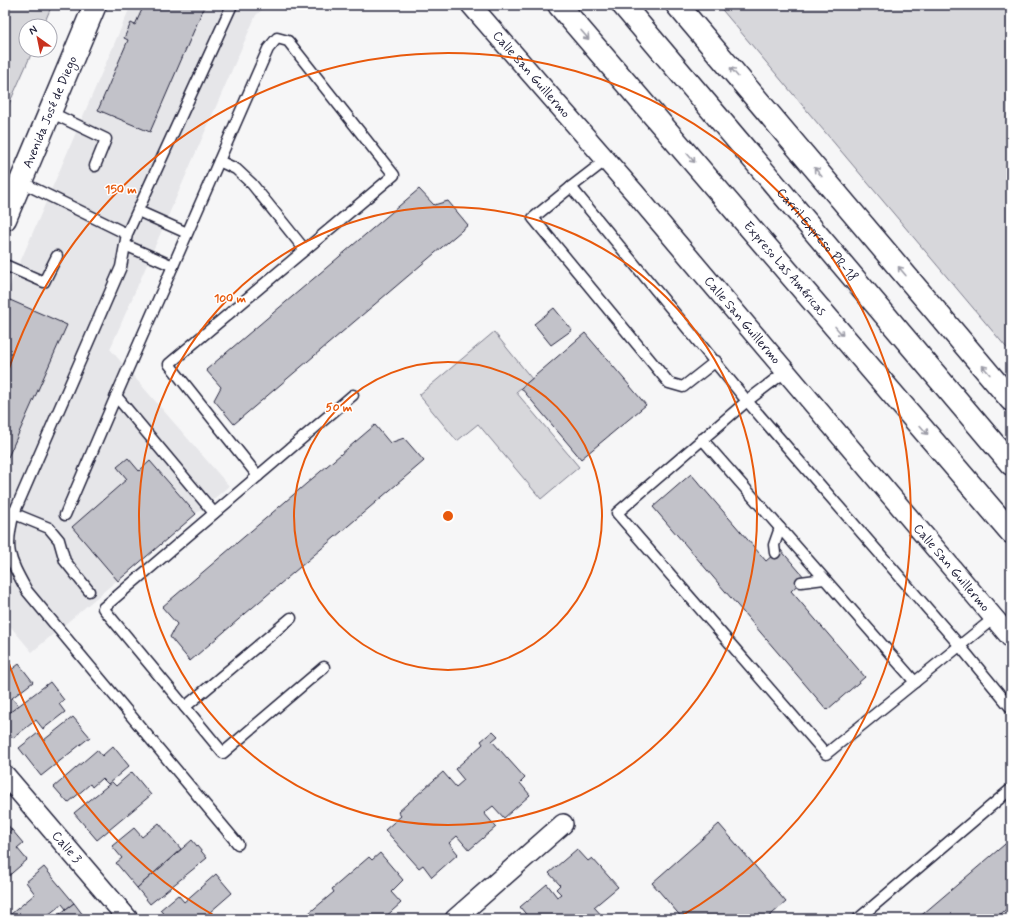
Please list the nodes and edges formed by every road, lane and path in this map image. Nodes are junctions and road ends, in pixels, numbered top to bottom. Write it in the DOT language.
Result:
graph roads {
  1 [pos="95,5"];
  2 [pos="232,5"];
  3 [pos="471,5"];
  4 [pos="560,5"];
  5 [pos="623,5"];
  6 [pos="676,5"];
  7 [pos="50,112"];
  8 [pos="606,160"];
  9 [pos="219,161"];
  10 [pos="94,166"];
  11 [pos="21,182"];
  12 [pos="571,187"];
  13 [pos="138,212"];
  14 [pos="5,219"];
  15 [pos="188,232"];
  16 [pos="128,234"];
  17 [pos="125,245"];
  18 [pos="305,250"];
  19 [pos="56,256"];
  20 [pos="5,265"];
  21 [pos="173,266"];
  22 [pos="716,361"];
  23 [pos="786,371"];
  24 [pos="353,395"];
  25 [pos="116,396"];
  26 [pos="1011,400"];
  27 [pos="747,401"];
  28 [pos="702,439"];
  29 [pos="1011,464"];
  30 [pos="258,476"];
  31 [pos="10,511"];
  32 [pos="214,513"];
  33 [pos="65,515"];
  34 [pos="780,528"];
  35 [pos="1011,532"];
  36 [pos="775,553"];
  37 [pos="824,579"];
  38 [pos="801,582"];
  39 [pos="89,591"];
  40 [pos="291,618"];
  41 [pos="994,618"];
  42 [pos="1011,638"];
  43 [pos="960,646"];
  44 [pos="324,667"];
  45 [pos="915,682"];
  46 [pos="185,708"];
  47 [pos="1011,708"];
  48 [pos="5,775"];
  49 [pos="1011,789"];
  50 [pos="563,824"];
  51 [pos="238,844"];
  52 [pos="128,919"];
  53 [pos="455,919"];
  54 [pos="858,919"];
  1 -- 7 [label="main road, Avenida José de Diego"];
  2 -- 13 [label="lane"];
  3 -- 8 [label="street, Calle San Guillermo"];
  4 -- 35 [label="main road, Expreso Las Américas, one-way"];
  5 -- 29 [label="main road, Carril Expreso PR-18"];
  26 -- 6 [label="main road, one-way"];
  7 -- 10 [label="lane"];
  7 -- 11 [label="main road, Avenida José de Diego"];
  8 -- 12 [label="lane"];
  8 -- 23 [label="street, Calle San Guillermo"];
  9 -- 15 [label="lane"];
  9 -- 18 [label="lane"];
  9 -- 18 [label="lane"];
  11 -- 14 [label="main road, Avenida José de Diego"];
  11 -- 16 [label="lane"];
  12 -- 22 [label="lane"];
  12 -- 22 [label="lane"];
  13 -- 15 [label="lane"];
  13 -- 16 [label="lane"];
  15 -- 21 [label="lane"];
  16 -- 17 [label="lane"];
  17 -- 21 [label="lane"];
  17 -- 31 [label="lane"];
  18 -- 30 [label="lane"];
  19 -- 20 [label="lane"];
  21 -- 25 [label="lane"];
  22 -- 27 [label="lane"];
  23 -- 27 [label="lane"];
  23 -- 41 [label="street, Calle San Guillermo"];
  24 -- 30 [label="lane"];
  25 -- 32 [label="lane"];
  25 -- 33 [label="lane"];
  27 -- 28 [label="lane"];
  27 -- 43 [label="lane"];
  28 -- 34 [label="lane"];
  28 -- 45 [label="lane"];
  30 -- 32 [label="lane"];
  31 -- 39 [label="lane"];
  31 -- 51 [label="lane"];
  32 -- 46 [label="lane"];
  34 -- 36 [label="lane"];
  34 -- 37 [label="lane"];
  37 -- 38 [label="lane"];
  37 -- 45 [label="lane"];
  40 -- 46 [label="lane"];
  41 -- 42 [label="street, Calle San Guillermo"];
  41 -- 43 [label="lane"];
  43 -- 45 [label="lane"];
  43 -- 47 [label="lane"];
  44 -- 46 [label="lane"];
  48 -- 52 [label="street, Calle 3"];
  49 -- 54 [label="lane"];
  50 -- 53 [label="street"];
}
